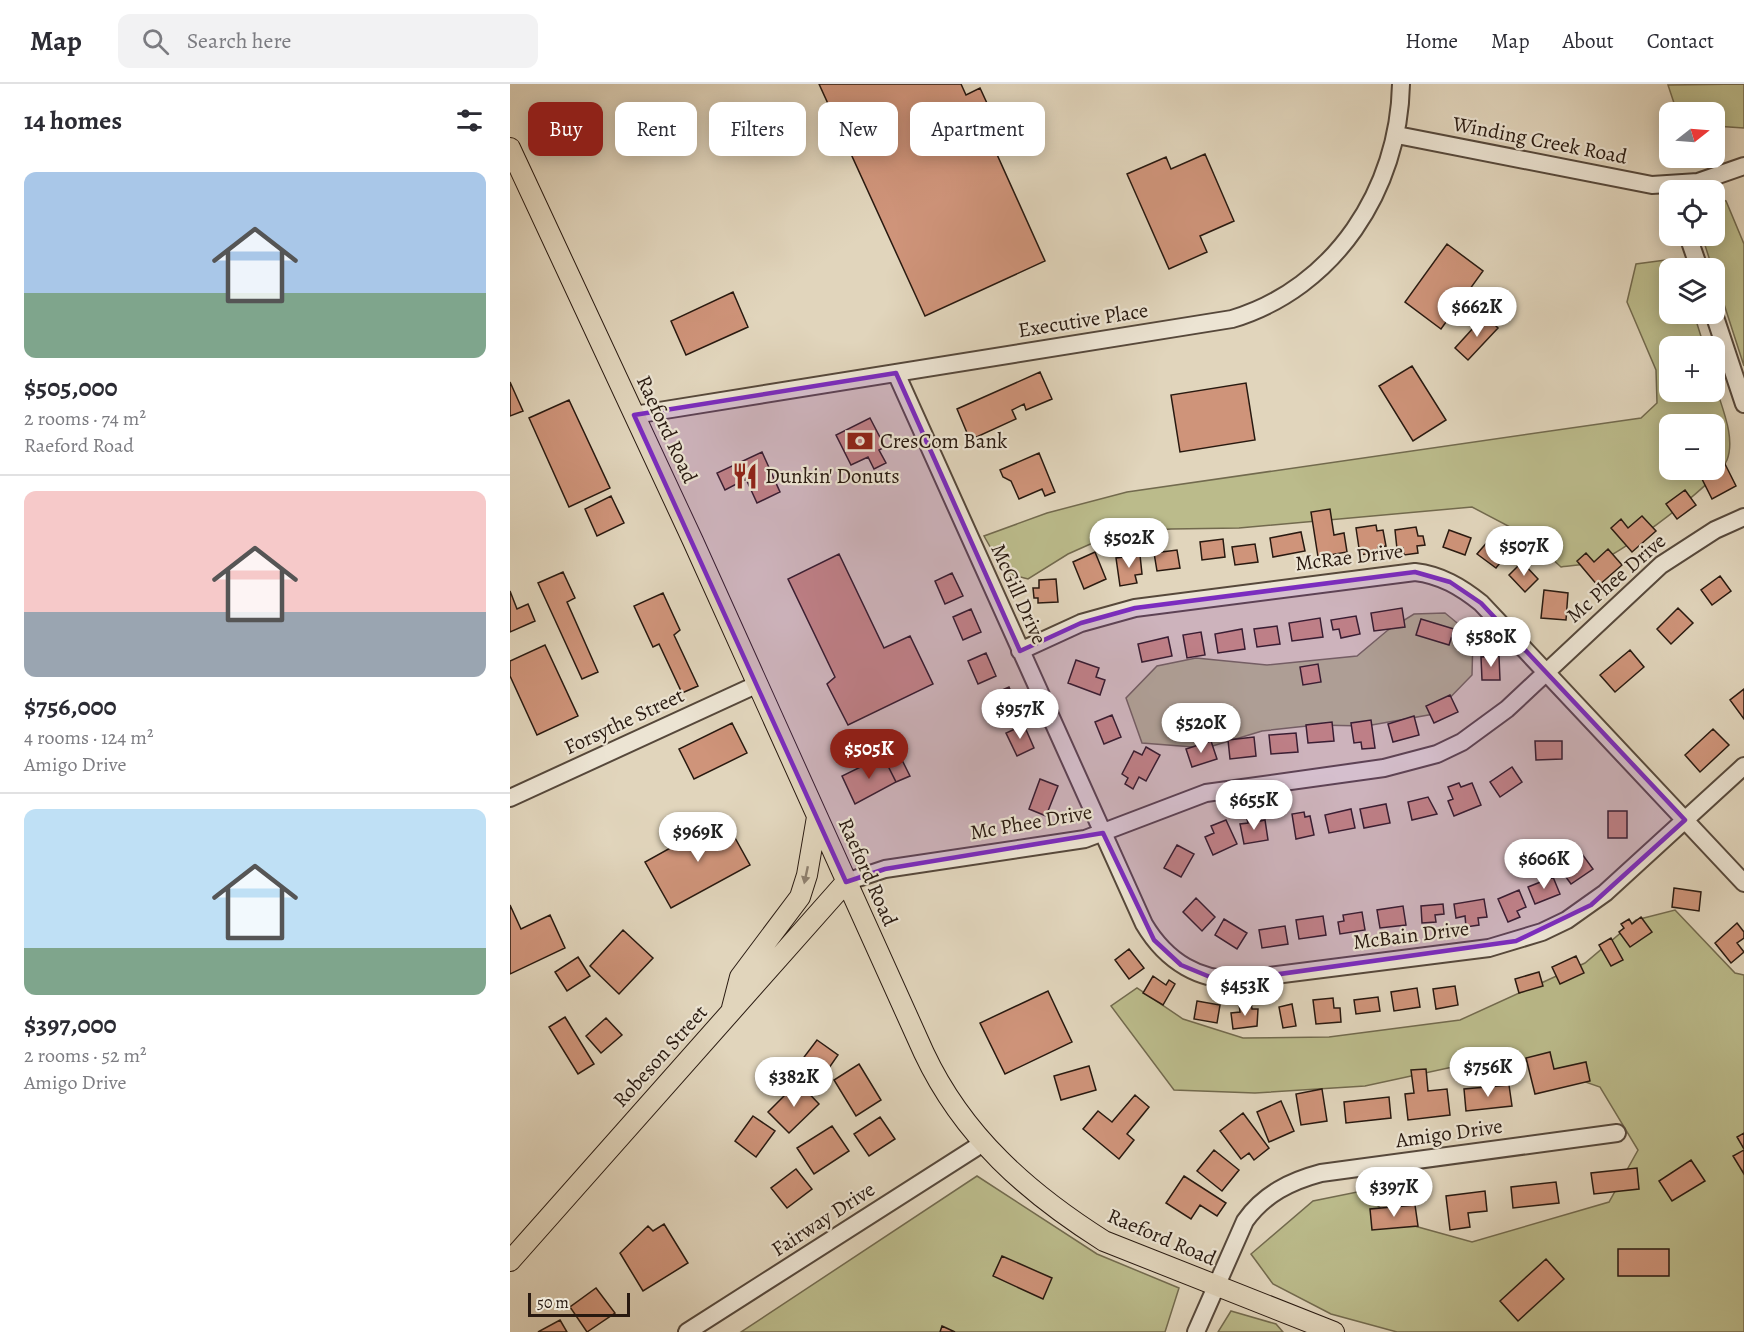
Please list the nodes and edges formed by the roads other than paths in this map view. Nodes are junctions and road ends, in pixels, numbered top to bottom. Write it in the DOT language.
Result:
graph roads {
  1 [pos="1401,84"];
  2 [pos="1397,135"];
  3 [pos="510,148"];
  4 [pos="1744,166"];
  5 [pos="1704,180"];
  6 [pos="1659,186"];
  7 [pos="1717,324"];
  8 [pos="896,374"];
  9 [pos="1744,404"];
  10 [pos="634,415"];
  11 [pos="1744,517"];
  12 [pos="1020,651"];
  13 [pos="1545,672"];
  14 [pos="758,684"];
  15 [pos="1744,766"];
  16 [pos="510,798"];
  17 [pos="817,817"];
  18 [pos="1685,820"];
  19 [pos="1103,833"];
  20 [pos="846,882"];
  21 [pos="1744,883"];
  22 [pos="730,1013"];
  23 [pos="1617,1133"];
  24 [pos="983,1143"];
  25 [pos="510,1261"];
  26 [pos="1216,1286"];
  27 [pos="687,1332"];
  28 [pos="1196,1332"];
  29 [pos="1334,1332"];
  1 -- 2 [label="street, Executive Place"];
  2 -- 6 [label="street, Winding Creek Road"];
  2 -- 8 [label="street, Executive Place"];
  3 -- 10 [label="main road, Raeford Road"];
  4 -- 5 [label="street, Winding Creek Road"];
  7 -- 9 [label="street"];
  8 -- 10 [label="street, Executive Place"];
  8 -- 12 [label="street, McGill Drive"];
  10 -- 14 [label="main road, Raeford Road"];
  11 -- 13 [label="street, Mc Phee Drive"];
  12 -- 13 [label="street, McRae Drive"];
  12 -- 19 [label="street, McGill Drive"];
  13 -- 18 [label="street, McRae Drive"];
  13 -- 19 [label="street, Mc Phee Drive"];
  14 -- 16 [label="street, Forsythe Street"];
  14 -- 17 [label="main road, Raeford Road"];
  15 -- 18 [label="street, McBain Drive"];
  17 -- 20 [label="main road, Raeford Road"];
  17 -- 22 [label="main road, one-way"];
  18 -- 19 [label="street, McBain Drive"];
  18 -- 21 [label="street, McRae Drive"];
  19 -- 20 [label="street, Mc Phee Drive"];
  20 -- 22 [label="main road, Robeson Street"];
  20 -- 24 [label="main road, Raeford Road"];
  22 -- 25 [label="main road, Robeson Street"];
  23 -- 26 [label="street, Amigo Drive"];
  24 -- 26 [label="main road, Raeford Road"];
  24 -- 27 [label="street, Fairway Drive"];
  26 -- 28 [label="street, Amigo Drive"];
  26 -- 29 [label="main road, Raeford Road"];
}
